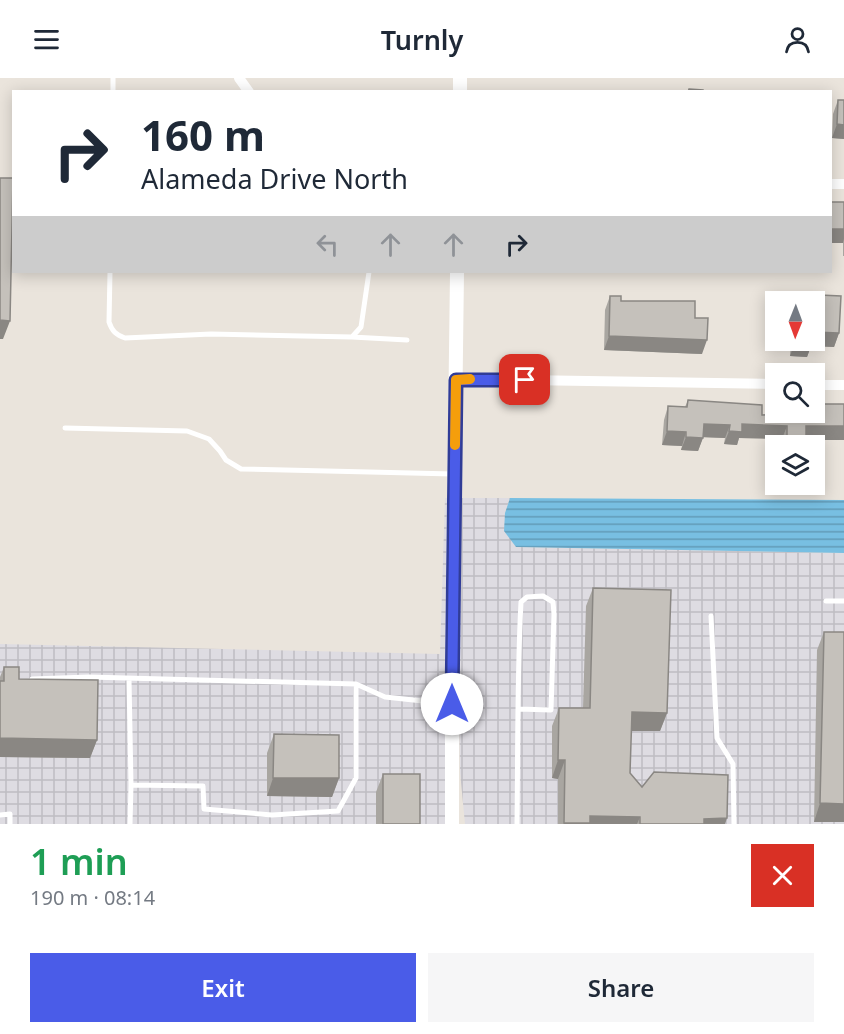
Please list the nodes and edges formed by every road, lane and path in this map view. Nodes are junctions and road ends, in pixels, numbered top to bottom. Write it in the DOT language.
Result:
graph roads {
  1 [pos="110,273"];
  2 [pos="369,273"];
  3 [pos="457,273"];
  4 [pos="352,337"];
  5 [pos="407,340"];
  6 [pos="456,380"];
  7 [pos="765,384"];
  8 [pos="825,385"];
  9 [pos="844,385"];
  10 [pos="65,428"];
  11 [pos="455,474"];
  12 [pos="826,601"];
  13 [pos="844,601"];
  14 [pos="711,616"];
  15 [pos="22,679"];
  16 [pos="129,679"];
  17 [pos="356,684"];
  18 [pos="452,704"];
  19 [pos="519,709"];
  20 [pos="453,772"];
  21 [pos="130,785"];
  22 [pos="0,815"];
  23 [pos="10,824"];
  24 [pos="130,824"];
  25 [pos="452,824"];
  26 [pos="458,824"];
  27 [pos="517,824"];
  28 [pos="734,824"];
  1 -- 4 [label="lane"];
  2 -- 4 [label="lane"];
  3 -- 6 [label="street"];
  4 -- 5 [label="lane"];
  6 -- 7 [label="street"];
  6 -- 11 [label="street"];
  8 -- 9 [label="street"];
  10 -- 11 [label="lane"];
  11 -- 18 [label="street"];
  12 -- 13 [label="lane"];
  14 -- 28 [label="lane"];
  15 -- 16 [label="lane"];
  16 -- 17 [label="lane"];
  16 -- 21 [label="lane"];
  17 -- 18 [label="lane"];
  17 -- 21 [label="lane"];
  18 -- 20 [label="street"];
  19 -- 19 [label="lane"];
  19 -- 27 [label="lane"];
  20 -- 25 [label="street"];
  20 -- 26 [label="street"];
  21 -- 24 [label="lane"];
  22 -- 23 [label="lane"];
}
